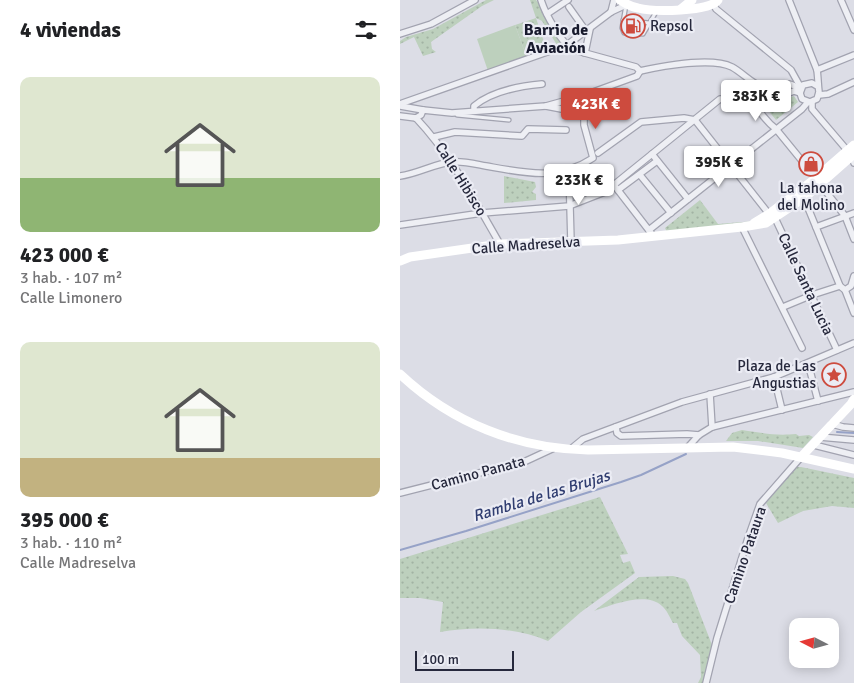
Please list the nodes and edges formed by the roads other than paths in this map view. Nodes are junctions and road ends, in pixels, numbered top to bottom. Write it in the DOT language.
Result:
graph roads {
  1 [pos="475,0"];
  2 [pos="541,0"];
  3 [pos="568,0"];
  4 [pos="614,0"];
  5 [pos="692,0"];
  6 [pos="789,0"];
  7 [pos="840,0"];
  8 [pos="623,2"];
  9 [pos="713,2"];
  10 [pos="569,7"];
  11 [pos="681,9"];
  12 [pos="657,11"];
  13 [pos="611,12"];
  14 [pos="547,14"];
  15 [pos="623,20"];
  16 [pos="650,23"];
  17 [pos="588,30"];
  18 [pos="854,30"];
  19 [pos="400,34"];
  20 [pos="567,45"];
  21 [pos="584,53"];
  22 [pos="854,54"];
  23 [pos="817,70"];
  24 [pos="640,71"];
  25 [pos="854,82"];
  26 [pos="542,84"];
  27 [pos="818,86"];
  28 [pos="801,90"];
  29 [pos="819,94"];
  30 [pos="754,101"];
  31 [pos="810,102"];
  32 [pos="400,105"];
  33 [pos="546,106"];
  34 [pos="423,110"];
  35 [pos="474,110"];
  36 [pos="452,113"];
  37 [pos="400,116"];
  38 [pos="416,118"];
  39 [pos="509,120"];
  40 [pos="695,120"];
  41 [pos="776,129"];
  42 [pos="566,130"];
  43 [pos="434,137"];
  44 [pos="598,153"];
  45 [pos="652,154"];
  46 [pos="852,154"];
  47 [pos="658,161"];
  48 [pos="451,162"];
  49 [pos="731,166"];
  50 [pos="569,170"];
  51 [pos="640,175"];
  52 [pos="400,176"];
  53 [pos="818,181"];
  54 [pos="616,187"];
  55 [pos="804,198"];
  56 [pos="688,199"];
  57 [pos="569,206"];
  58 [pos="670,212"];
  59 [pos="482,213"];
  60 [pos="854,213"];
  61 [pos="772,216"];
  62 [pos="845,216"];
  63 [pos="400,225"];
  64 [pos="816,227"];
  65 [pos="742,228"];
  66 [pos="651,233"];
  67 [pos="854,239"];
  68 [pos="571,242"];
  69 [pos="500,244"];
  70 [pos="400,260"];
  71 [pos="854,276"];
  72 [pos="847,287"];
  73 [pos="812,295"];
  74 [pos="782,307"];
  75 [pos="854,313"];
  76 [pos="854,343"];
  77 [pos="802,348"];
  78 [pos="837,350"];
  79 [pos="808,363"];
  80 [pos="400,374"];
  81 [pos="774,377"];
  82 [pos="854,392"];
  83 [pos="710,394"];
  84 [pos="854,399"];
  85 [pos="818,401"];
  86 [pos="782,410"];
  87 [pos="832,424"];
  88 [pos="616,427"];
  89 [pos="712,427"];
  90 [pos="854,428"];
  91 [pos="608,430"];
  92 [pos="699,435"];
  93 [pos="621,436"];
  94 [pos="590,437"];
  95 [pos="820,437"];
  96 [pos="854,440"];
  97 [pos="814,445"];
  98 [pos="688,447"];
  99 [pos="554,448"];
  100 [pos="570,450"];
  101 [pos="589,450"];
  102 [pos="802,456"];
  103 [pos="854,456"];
  104 [pos="820,460"];
  105 [pos="854,469"];
  106 [pos="400,493"];
  107 [pos="706,683"];
  1 -- 19 [label="street"];
  2 -- 14 [label="street"];
  3 -- 14 [label="street"];
  4 -- 13 [label="street"];
  5 -- 11 [label="street"];
  6 -- 23 [label="street"];
  7 -- 18 [label="street"];
  8 -- 12 [label="street"];
  8 -- 13 [label="street"];
  8 -- 15 [label="lane"];
  9 -- 11 [label="street"];
  9 -- 28 [label="street"];
  10 -- 17 [label="street"];
  11 -- 12 [label="street"];
  12 -- 16 [label="lane"];
  13 -- 17 [label="street"];
  14 -- 20 [label="street"];
  15 -- 16 [label="lane"];
  15 -- 16 [label="lane"];
  17 -- 20 [label="street"];
  17 -- 21 [label="street"];
  20 -- 21 [label="street"];
  20 -- 32 [label="street"];
  21 -- 24 [label="street"];
  22 -- 23 [label="street"];
  23 -- 27 [label="street"];
  24 -- 28 [label="street"];
  24 -- 33 [label="street"];
  25 -- 29 [label="street"];
  26 -- 35 [label="street"];
  27 -- 28 [label="street"];
  27 -- 29 [label="street"];
  28 -- 30 [label="street"];
  28 -- 31 [label="street"];
  29 -- 31 [label="street"];
  30 -- 40 [label="street"];
  30 -- 41 [label="street"];
  31 -- 41 [label="street"];
  31 -- 46 [label="street"];
  32 -- 34 [label="street"];
  33 -- 35 [label="street"];
  33 -- 50 [label="street"];
  34 -- 36 [label="street"];
  34 -- 38 [label="street"];
  35 -- 36 [label="street"];
  36 -- 39 [label="lane"];
  37 -- 38 [label="street"];
  38 -- 43 [label="street, Calle Hibisco"];
  40 -- 44 [label="street"];
  40 -- 45 [label="street"];
  40 -- 49 [label="street, Calle Santa Lucia"];
  41 -- 49 [label="street"];
  41 -- 53 [label="street"];
  42 -- 43 [label="street"];
  43 -- 48 [label="street, Calle Hibisco"];
  45 -- 47 [label="street"];
  45 -- 54 [label="street"];
  46 -- 53 [label="street"];
  47 -- 51 [label="street"];
  47 -- 56 [label="street"];
  48 -- 50 [label="street"];
  48 -- 52 [label="street"];
  48 -- 59 [label="street, Calle Hibisco"];
  49 -- 56 [label="street"];
  49 -- 61 [label="street, Calle Santa Lucia"];
  50 -- 57 [label="street"];
  51 -- 54 [label="street"];
  51 -- 58 [label="street"];
  53 -- 55 [label="street"];
  53 -- 61 [label="street"];
  53 -- 62 [label="street"];
  54 -- 57 [label="street"];
  54 -- 66 [label="street"];
  55 -- 61 [label="street"];
  55 -- 64 [label="street"];
  56 -- 58 [label="street"];
  57 -- 59 [label="street"];
  57 -- 68 [label="street"];
  58 -- 66 [label="street"];
  59 -- 63 [label="street"];
  59 -- 69 [label="street, Calle Hibisco"];
  60 -- 62 [label="street"];
  61 -- 65 [label="street"];
  61 -- 73 [label="street, Calle Santa Lucia"];
  62 -- 64 [label="street"];
  62 -- 67 [label="street"];
  64 -- 72 [label="street"];
  65 -- 66 [label="street, Calle Madreselva"];
  65 -- 74 [label="street"];
  66 -- 68 [label="street, Calle Madreselva"];
  68 -- 69 [label="street, Calle Madreselva"];
  69 -- 70 [label="street, Calle Madreselva"];
  71 -- 72 [label="street"];
  72 -- 73 [label="street"];
  72 -- 75 [label="street"];
  73 -- 74 [label="street"];
  73 -- 78 [label="street, Calle Santa Lucia"];
  74 -- 77 [label="street"];
  76 -- 78 [label="street"];
  78 -- 79 [label="street"];
  79 -- 81 [label="street"];
  79 -- 85 [label="street"];
  80 -- 99 [label="street"];
  81 -- 83 [label="street"];
  81 -- 86 [label="street"];
  82 -- 85 [label="street"];
  83 -- 88 [label="street"];
  83 -- 89 [label="street"];
  84 -- 87 [label="street, Camino Pataura"];
  85 -- 86 [label="street"];
  86 -- 89 [label="street"];
  87 -- 90 [label="street"];
  87 -- 95 [label="street, Camino Pataura"];
  88 -- 91 [label="street"];
  88 -- 93 [label="street"];
  89 -- 92 [label="street"];
  91 -- 93 [label="street"];
  91 -- 94 [label="street"];
  92 -- 93 [label="street"];
  92 -- 98 [label="street"];
  94 -- 100 [label="street"];
  94 -- 101 [label="street"];
  95 -- 96 [label="street"];
  95 -- 97 [label="street, Camino Pataura"];
  97 -- 102 [label="street, Camino Pataura"];
  97 -- 103 [label="street"];
  97 -- 104 [label="street"];
  98 -- 101 [label="street"];
  98 -- 102 [label="street"];
  99 -- 100 [label="street"];
  99 -- 106 [label="street, Camino Panata"];
  100 -- 101 [label="street"];
  102 -- 104 [label="street"];
  102 -- 107 [label="street, Camino Pataura"];
  104 -- 105 [label="street"];
}
